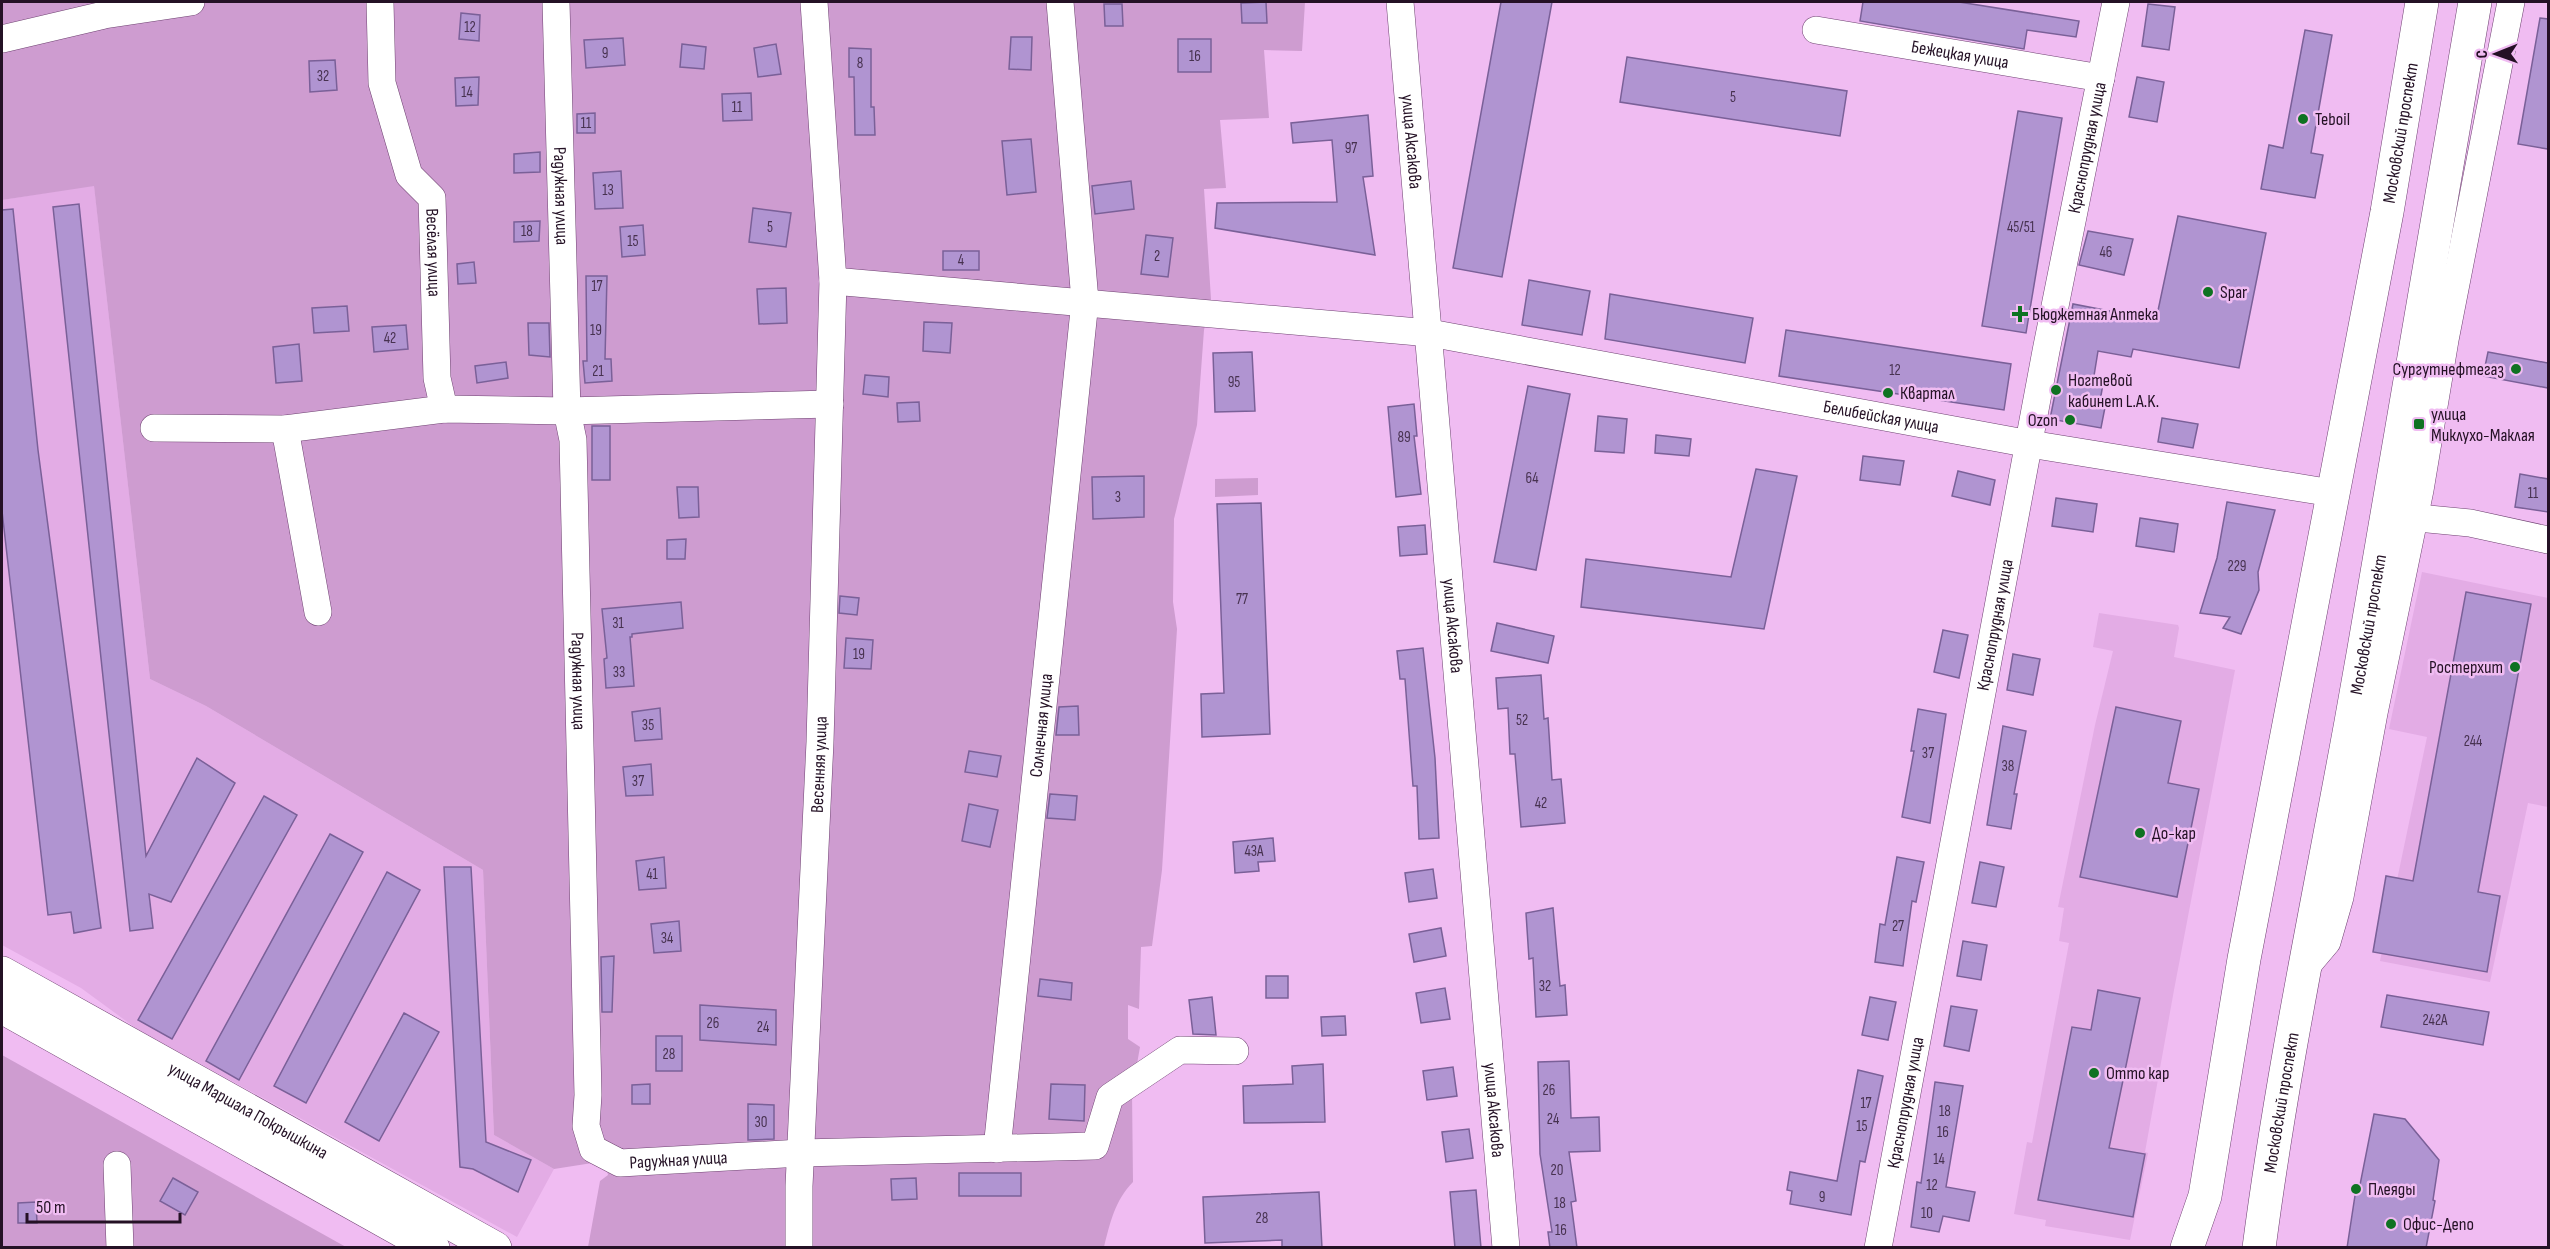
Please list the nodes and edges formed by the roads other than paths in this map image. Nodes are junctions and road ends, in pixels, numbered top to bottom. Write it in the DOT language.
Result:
graph roads {
  1 [pos="191,2"];
  2 [pos="380,2"];
  3 [pos="556,2"];
  4 [pos="814,2"];
  5 [pos="1060,2"];
  6 [pos="1400,2"];
  7 [pos="2116,2"];
  8 [pos="2422,2"];
  9 [pos="2475,2"];
  10 [pos="2511,2"];
  11 [pos="104,8"];
  12 [pos="1816,30"];
  13 [pos="2,39"];
  14 [pos="2101,78"];
  15 [pos="2444,261"];
  16 [pos="833,281"];
  17 [pos="1085,301"];
  18 [pos="1430,333"];
  19 [pos="830,404"];
  20 [pos="444,409"];
  21 [pos="567,411"];
  22 [pos="154,428"];
  23 [pos="285,429"];
  24 [pos="2030,444"];
  25 [pos="2424,469"];
  26 [pos="2332,493"];
  27 [pos="2400,516"];
  28 [pos="2470,523"];
  29 [pos="2548,540"];
  30 [pos="318,612"];
  31 [pos="2,973"];
  32 [pos="2,1007"];
  33 [pos="1235,1051"];
  34 [pos="997,1149"];
  35 [pos="801,1153"];
  36 [pos="117,1165"];
  37 [pos="2205,1197"];
  38 [pos="120,1248"];
  39 [pos="433,1248"];
  40 [pos="495,1248"];
  41 [pos="799,1248"];
  42 [pos="1506,1248"];
  43 [pos="1878,1248"];
  44 [pos="2187,1248"];
  45 [pos="2206,1248"];
  46 [pos="2259,1248"];
  1 -- 11 [label="street"];
  2 -- 20 [label="street, Весёлая улица"];
  3 -- 21 [label="street, Радужная улица"];
  4 -- 16 [label="street, Весенняя улица"];
  5 -- 17 [label="street, Солнечная улица"];
  6 -- 18 [label="street, улица Аксакова"];
  7 -- 14 [label="street, Краснопрудная улица"];
  8 -- 26 [label="main road, Московский проспект"];
  9 -- 15 [label="main road, Московский проспект"];
  10 -- 15 [label="street"];
  11 -- 13 [label="street"];
  12 -- 14 [label="street, Бежецкая улица"];
  14 -- 24 [label="street, Краснопрудная улица"];
  15 -- 25 [label="street"];
  15 -- 27 [label="main road, Московский проспект"];
  16 -- 17 [label="street, Белибейская улица"];
  16 -- 19 [label="street, Весенняя улица"];
  17 -- 18 [label="street, Белибейская улица"];
  17 -- 34 [label="street, Солнечная улица"];
  18 -- 24 [label="street, Белибейская улица"];
  18 -- 42 [label="street, улица Аксакова"];
  19 -- 21 [label="street"];
  19 -- 35 [label="street, Весенняя улица"];
  20 -- 21 [label="street"];
  20 -- 23 [label="street"];
  21 -- 35 [label="street, Радужная улица"];
  22 -- 23 [label="street"];
  23 -- 30 [label="street"];
  24 -- 26 [label="street, Белибейская улица"];
  24 -- 43 [label="street, Краснопрудная улица"];
  25 -- 27 [label="street"];
  25 -- 28 [label="street"];
  26 -- 37 [label="main road, Московский проспект"];
  27 -- 28 [label="street"];
  27 -- 46 [label="main road, Московский проспект"];
  28 -- 29 [label="street"];
  31 -- 40 [label="main road, улица Маршала Покрышкина"];
  32 -- 39 [label="main road, улица Маршала Покрышкина"];
  33 -- 34 [label="street, Радужная улица"];
  34 -- 35 [label="street, Радужная улица"];
  35 -- 41 [label="street, Весенняя улица"];
  36 -- 38 [label="street"];
  37 -- 44 [label="main road"];
  37 -- 45 [label="main road"];
}
